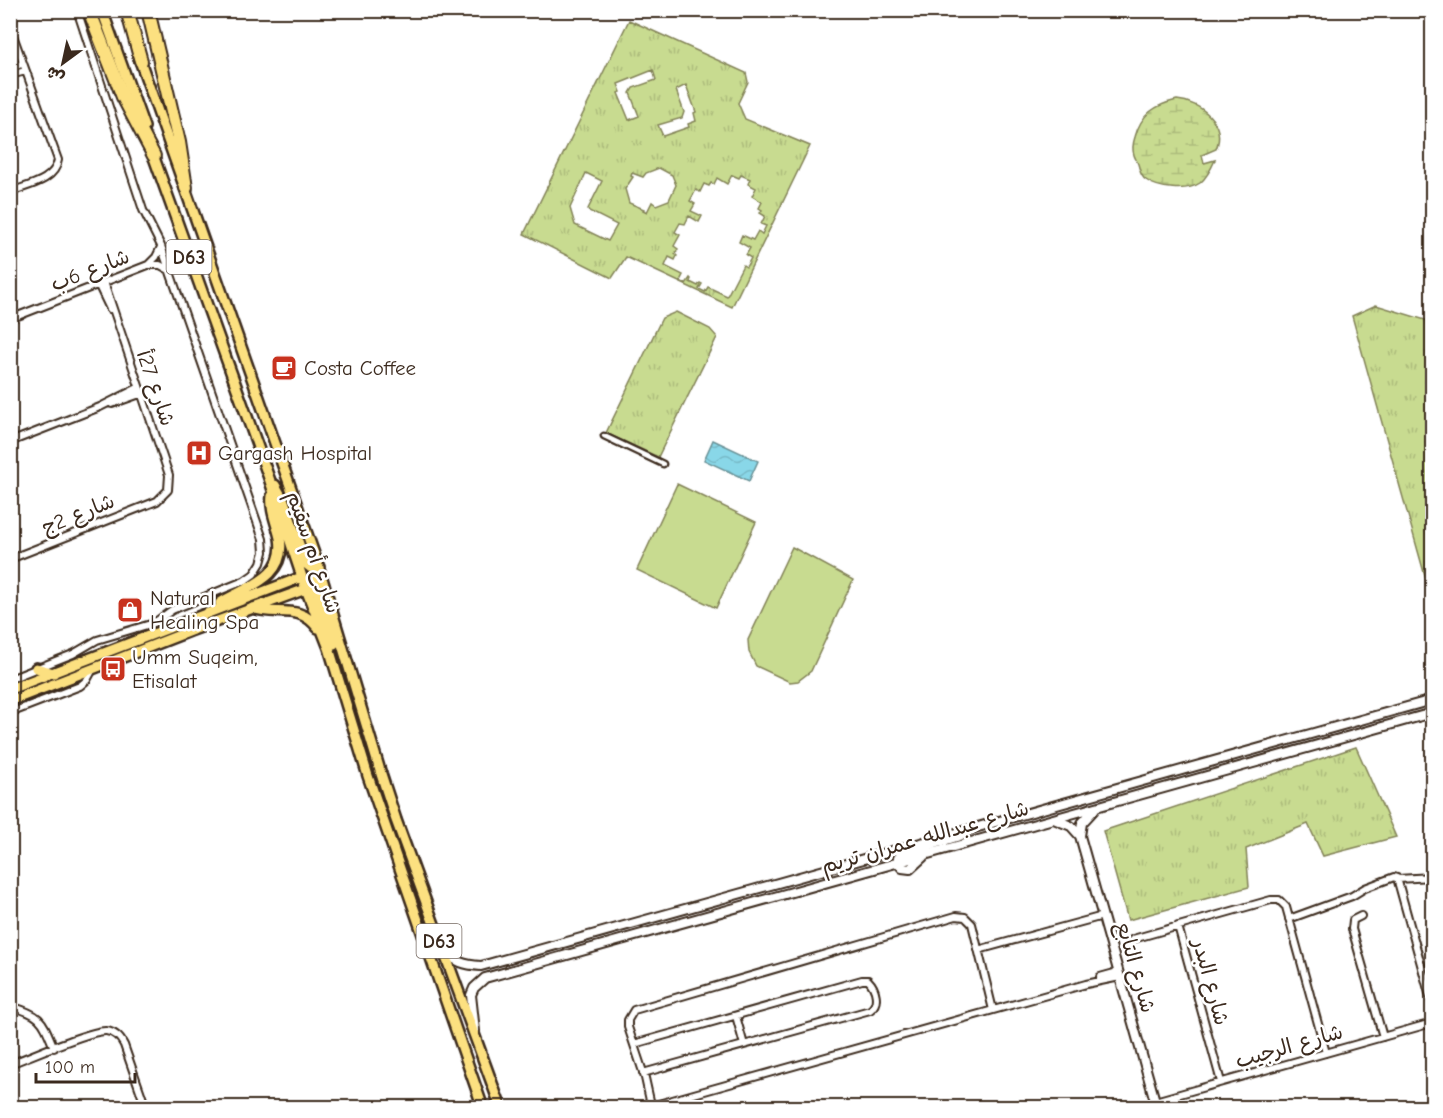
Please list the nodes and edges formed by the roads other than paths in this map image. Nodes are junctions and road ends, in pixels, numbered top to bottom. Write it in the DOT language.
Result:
graph roads {
  1 [pos="77,10"];
  2 [pos="89,10"];
  3 [pos="102,10"];
  4 [pos="122,10"];
  5 [pos="127,10"];
  6 [pos="148,10"];
  7 [pos="10,27"];
  8 [pos="141,61"];
  9 [pos="23,63"];
  10 [pos="10,69"];
  11 [pos="26,71"];
  12 [pos="10,75"];
  13 [pos="154,156"];
  14 [pos="186,188"];
  15 [pos="10,192"];
  16 [pos="161,246"];
  17 [pos="148,265"];
  18 [pos="169,270"];
  19 [pos="101,283"];
  20 [pos="10,319"];
  21 [pos="139,391"];
  22 [pos="604,436"];
  23 [pos="10,442"];
  24 [pos="663,464"];
  25 [pos="269,478"];
  26 [pos="273,491"];
  27 [pos="158,501"];
  28 [pos="10,559"];
  29 [pos="318,565"];
  30 [pos="302,577"];
  31 [pos="311,590"];
  32 [pos="252,608"];
  33 [pos="206,614"];
  34 [pos="330,648"];
  35 [pos="36,669"];
  36 [pos="93,669"];
  37 [pos="54,673"];
  38 [pos="10,679"];
  39 [pos="352,680"];
  40 [pos="10,689"];
  41 [pos="1432,700"];
  42 [pos="10,701"];
  43 [pos="1432,713"];
  44 [pos="10,714"];
  45 [pos="1096,808"];
  46 [pos="1052,820"];
  47 [pos="984,825"];
  48 [pos="1080,836"];
  49 [pos="898,862"];
  50 [pos="1432,877"];
  51 [pos="1398,879"];
  52 [pos="1103,916"];
  53 [pos="1361,916"];
  54 [pos="1289,919"];
  55 [pos="1178,926"];
  56 [pos="1132,939"];
  57 [pos="441,947"];
  58 [pos="978,950"];
  59 [pos="1119,975"];
  60 [pos="1432,1004"];
  61 [pos="10,1006"];
  62 [pos="996,1009"];
  63 [pos="736,1016"];
  64 [pos="1432,1023"];
  65 [pos="475,1033"];
  66 [pos="1383,1037"];
  67 [pos="634,1044"];
  68 [pos="744,1045"];
  69 [pos="54,1048"];
  70 [pos="1326,1053"];
  71 [pos="10,1064"];
  72 [pos="644,1075"];
  73 [pos="1221,1082"];
  74 [pos="10,1100"];
  75 [pos="1156,1104"];
  76 [pos="651,1106"];
  77 [pos="13,1107"];
  78 [pos="146,1107"];
  79 [pos="483,1107"];
  80 [pos="501,1107"];
  1 -- 16 [label="street"];
  2 -- 13 [label="highway"];
  3 -- 13 [label="main road, شارع أم سقيم / D63"];
  4 -- 8 [label="main road, شارع أم سقيم / D63"];
  5 -- 8 [label="highway"];
  6 -- 14 [label="highway"];
  7 -- 9 [label="street"];
  8 -- 14 [label="main road, شارع أم سقيم / D63"];
  9 -- 10 [label="street"];
  9 -- 11 [label="street"];
  11 -- 12 [label="street"];
  11 -- 15 [label="street"];
  13 -- 25 [label="main road, شارع أم سقيم / D63"];
  14 -- 29 [label="main road, شارع أم سقيم / D63"];
  16 -- 17 [label="street, شارع 6ب"];
  16 -- 18 [label="street"];
  17 -- 18 [label="street, شارع 6ب"];
  17 -- 19 [label="street, شارع 6ب"];
  18 -- 35 [label="street"];
  19 -- 20 [label="street, شارع 6ب"];
  19 -- 21 [label="street, شارع 27أ"];
  21 -- 23 [label="street"];
  21 -- 27 [label="street, شارع 27أ"];
  22 -- 24 [label="street"];
  25 -- 26 [label="main road, شارع أم سقيم / D63"];
  25 -- 29 [label="main road"];
  26 -- 30 [label="main road, شارع أم سقيم / D63"];
  26 -- 33 [label="main road"];
  27 -- 28 [label="street, شارع 2ج"];
  29 -- 31 [label="main road"];
  29 -- 39 [label="main road, شارع أم سقيم / D63"];
  30 -- 31 [label="main road, شارع أم سقيم / D63"];
  30 -- 33 [label="main road"];
  31 -- 32 [label="main road"];
  31 -- 34 [label="main road, شارع أم سقيم / D63"];
  31 -- 39 [label="main road"];
  32 -- 34 [label="main road"];
  32 -- 36 [label="main road"];
  33 -- 37 [label="main road"];
  34 -- 79 [label="main road, شارع أم سقيم / D63"];
  35 -- 37 [label="main road"];
  35 -- 38 [label="street"];
  36 -- 42 [label="main road"];
  36 -- 44 [label="street"];
  37 -- 40 [label="main road"];
  39 -- 57 [label="main road, شارع أم سقيم / D63"];
  41 -- 47 [label="street, شارع عبدالله عمران تريم"];
  43 -- 45 [label="street, شارع عبدالله عمران تريم"];
  45 -- 46 [label="street, شارع عبدالله عمران تريم"];
  45 -- 48 [label="street"];
  46 -- 48 [label="street"];
  46 -- 49 [label="street, شارع عبدالله عمران تريم"];
  47 -- 49 [label="street"];
  47 -- 57 [label="street, شارع عبدالله عمران تريم"];
  48 -- 52 [label="street, شارع التابع"];
  49 -- 65 [label="street, شارع عبدالله عمران تريم"];
  50 -- 51 [label="street"];
  51 -- 54 [label="street"];
  51 -- 60 [label="street"];
  52 -- 58 [label="street"];
  52 -- 59 [label="street, شارع التابع"];
  53 -- 66 [label="street"];
  54 -- 55 [label="street"];
  54 -- 70 [label="street"];
  55 -- 56 [label="street"];
  55 -- 73 [label="street, شارع البدر"];
  57 -- 65 [label="main road, شارع أم سقيم / D63"];
  58 -- 62 [label="street"];
  58 -- 67 [label="street"];
  59 -- 62 [label="street"];
  59 -- 75 [label="street, شارع التابع"];
  61 -- 69 [label="street"];
  62 -- 76 [label="street"];
  63 -- 67 [label="street"];
  63 -- 68 [label="street"];
  63 -- 68 [label="street"];
  64 -- 66 [label="street, شارع الرجيب"];
  65 -- 80 [label="main road, شارع أم سقيم / D63"];
  66 -- 70 [label="street, شارع الرجيب"];
  67 -- 72 [label="street"];
  68 -- 72 [label="street"];
  69 -- 71 [label="street"];
  69 -- 78 [label="street"];
  70 -- 73 [label="street, شارع الرجيب"];
  72 -- 76 [label="street"];
  73 -- 75 [label="street, شارع الرجيب"];
  74 -- 77 [label="street"];
}
